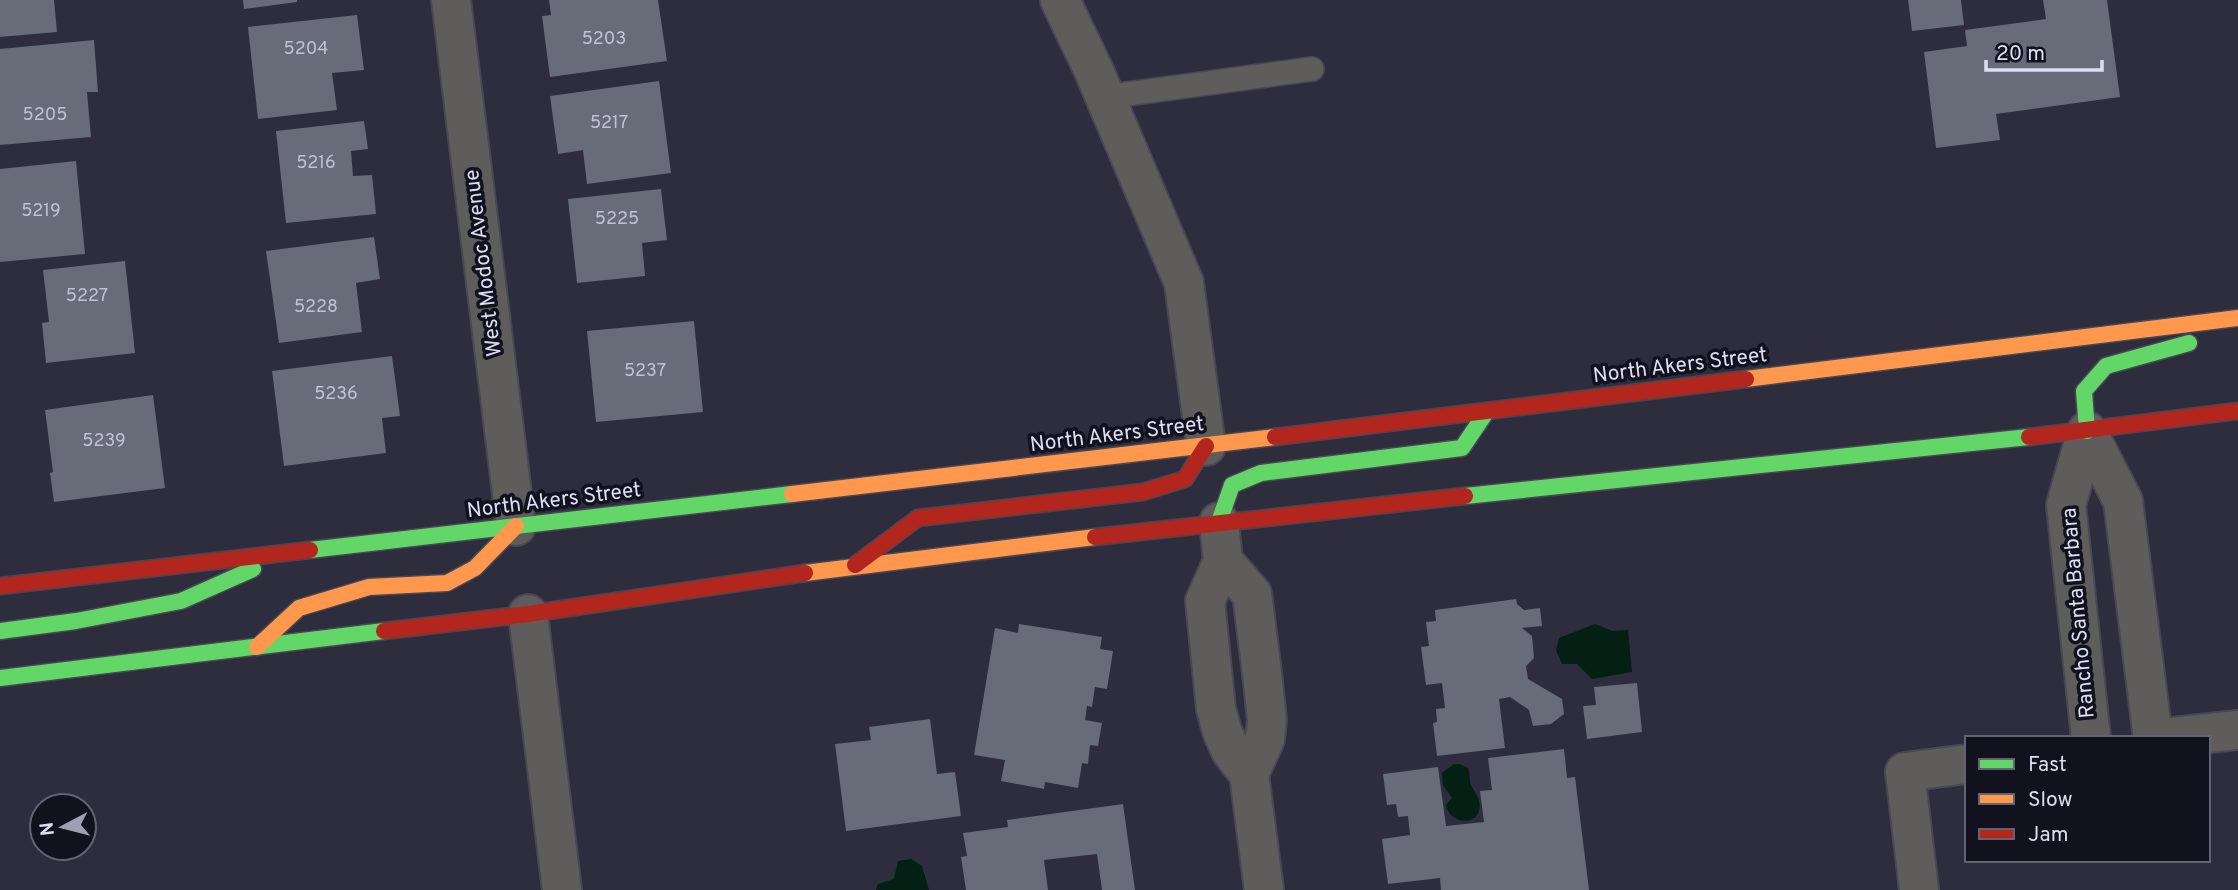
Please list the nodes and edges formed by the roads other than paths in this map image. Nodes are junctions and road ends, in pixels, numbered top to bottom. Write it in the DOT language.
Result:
graph roads {
  1 [pos="452,0"];
  2 [pos="1060,0"];
  3 [pos="1312,69"];
  4 [pos="1105,97"];
  5 [pos="2238,318"];
  6 [pos="2238,328"];
  7 [pos="1487,411"];
  8 [pos="2238,411"];
  9 [pos="2087,431"];
  10 [pos="1206,446"];
  11 [pos="1219,522"];
  12 [pos="516,526"];
  13 [pos="290,552"];
  14 [pos="1223,561"];
  15 [pos="853,566"];
  16 [pos="0,586"];
  17 [pos="2135,593"];
  18 [pos="2076,602"];
  19 [pos="528,614"];
  20 [pos="0,631"];
  21 [pos="257,646"];
  22 [pos="1262,673"];
  23 [pos="0,678"];
  24 [pos="1213,679"];
  25 [pos="2238,730"];
  26 [pos="2091,736"];
  27 [pos="2153,736"];
  28 [pos="2182,736"];
  29 [pos="1965,764"];
  30 [pos="1249,774"];
  31 [pos="562,890"];
  32 [pos="1264,890"];
  33 [pos="1919,890"];
  1 -- 12 [label="street, West Modoc Avenue"];
  2 -- 4 [label="street"];
  3 -- 4 [label="lane"];
  4 -- 10 [label="street"];
  5 -- 7 [label="main road, North Akers Street"];
  6 -- 9 [label="main road"];
  7 -- 10 [label="main road, North Akers Street"];
  7 -- 11 [label="main road"];
  8 -- 9 [label="main road"];
  9 -- 11 [label="main road"];
  9 -- 17 [label="street"];
  9 -- 18 [label="street, Rancho Santa Barbara"];
  10 -- 12 [label="main road, North Akers Street"];
  10 -- 15 [label="main road"];
  11 -- 14 [label="street"];
  11 -- 15 [label="main road"];
  12 -- 13 [label="main road, North Akers Street"];
  12 -- 21 [label="main road"];
  13 -- 16 [label="main road, North Akers Street"];
  13 -- 20 [label="main road"];
  14 -- 22 [label="street"];
  14 -- 24 [label="street"];
  15 -- 19 [label="main road"];
  17 -- 18 [label="street"];
  17 -- 27 [label="street"];
  18 -- 26 [label="street, Rancho Santa Barbara"];
  19 -- 21 [label="main road"];
  19 -- 31 [label="street"];
  21 -- 23 [label="main road"];
  22 -- 24 [label="street"];
  22 -- 30 [label="street"];
  24 -- 30 [label="street"];
  25 -- 28 [label="street"];
  29 -- 33 [label="street"];
  30 -- 32 [label="street"];
}
